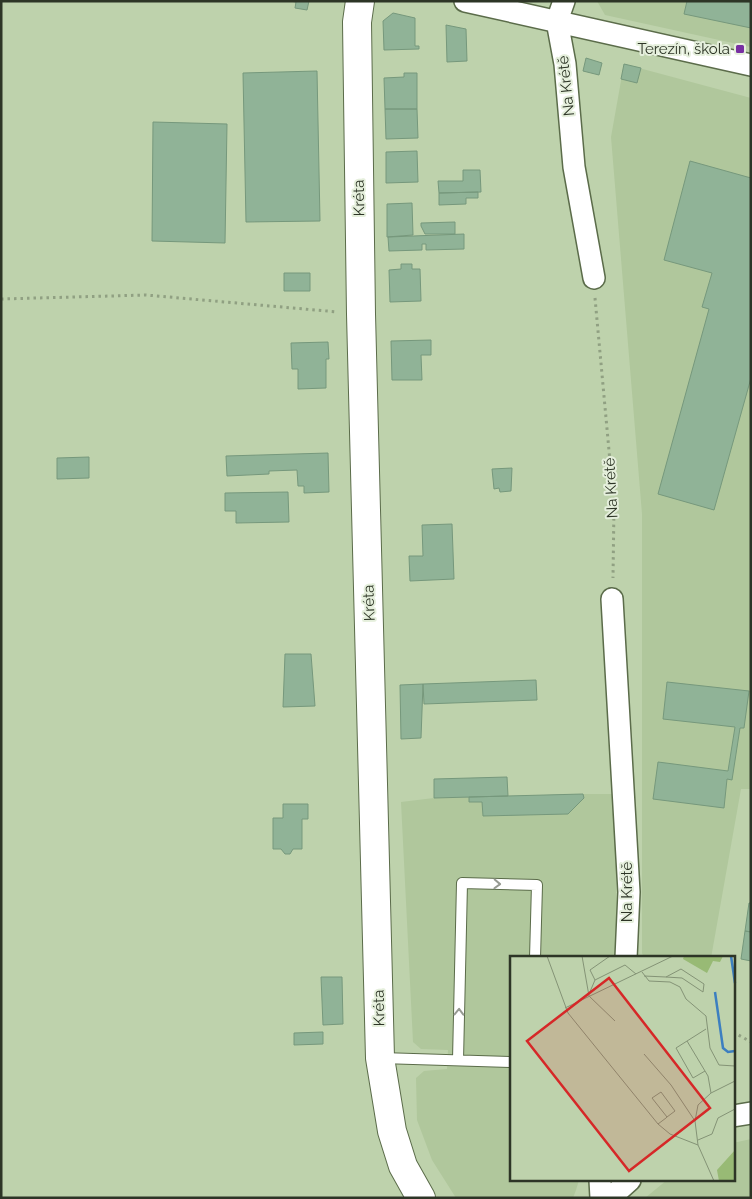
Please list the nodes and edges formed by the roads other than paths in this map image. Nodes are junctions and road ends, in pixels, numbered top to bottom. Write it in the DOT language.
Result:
graph roads {
  1 [pos="360,1"];
  2 [pos="465,1"];
  3 [pos="563,7"];
  4 [pos="751,65"];
  5 [pos="594,278"];
  6 [pos="612,599"];
  7 [pos="536,956"];
  8 [pos="626,956"];
  9 [pos="380,1058"];
  10 [pos="458,1060"];
  11 [pos="510,1062"];
  12 [pos="751,1113"];
  13 [pos="734,1116"];
  14 [pos="600,1182"];
  15 [pos="628,1182"];
  16 [pos="421,1198"];
  17 [pos="601,1198"];
  18 [pos="610,1198"];
  1 -- 9 [label="street, Kréta"];
  2 -- 3 [label="street"];
  3 -- 4 [label="street"];
  3 -- 5 [label="street, Na Krétě"];
  6 -- 8 [label="street, Na Krétě"];
  10 -- 7 [label="lane, one-way"];
  9 -- 10 [label="lane"];
  9 -- 16 [label="street, Kréta"];
  10 -- 11 [label="lane"];
  12 -- 13 [label="street"];
  14 -- 17 [label="street"];
  15 -- 18 [label="street"];
}
